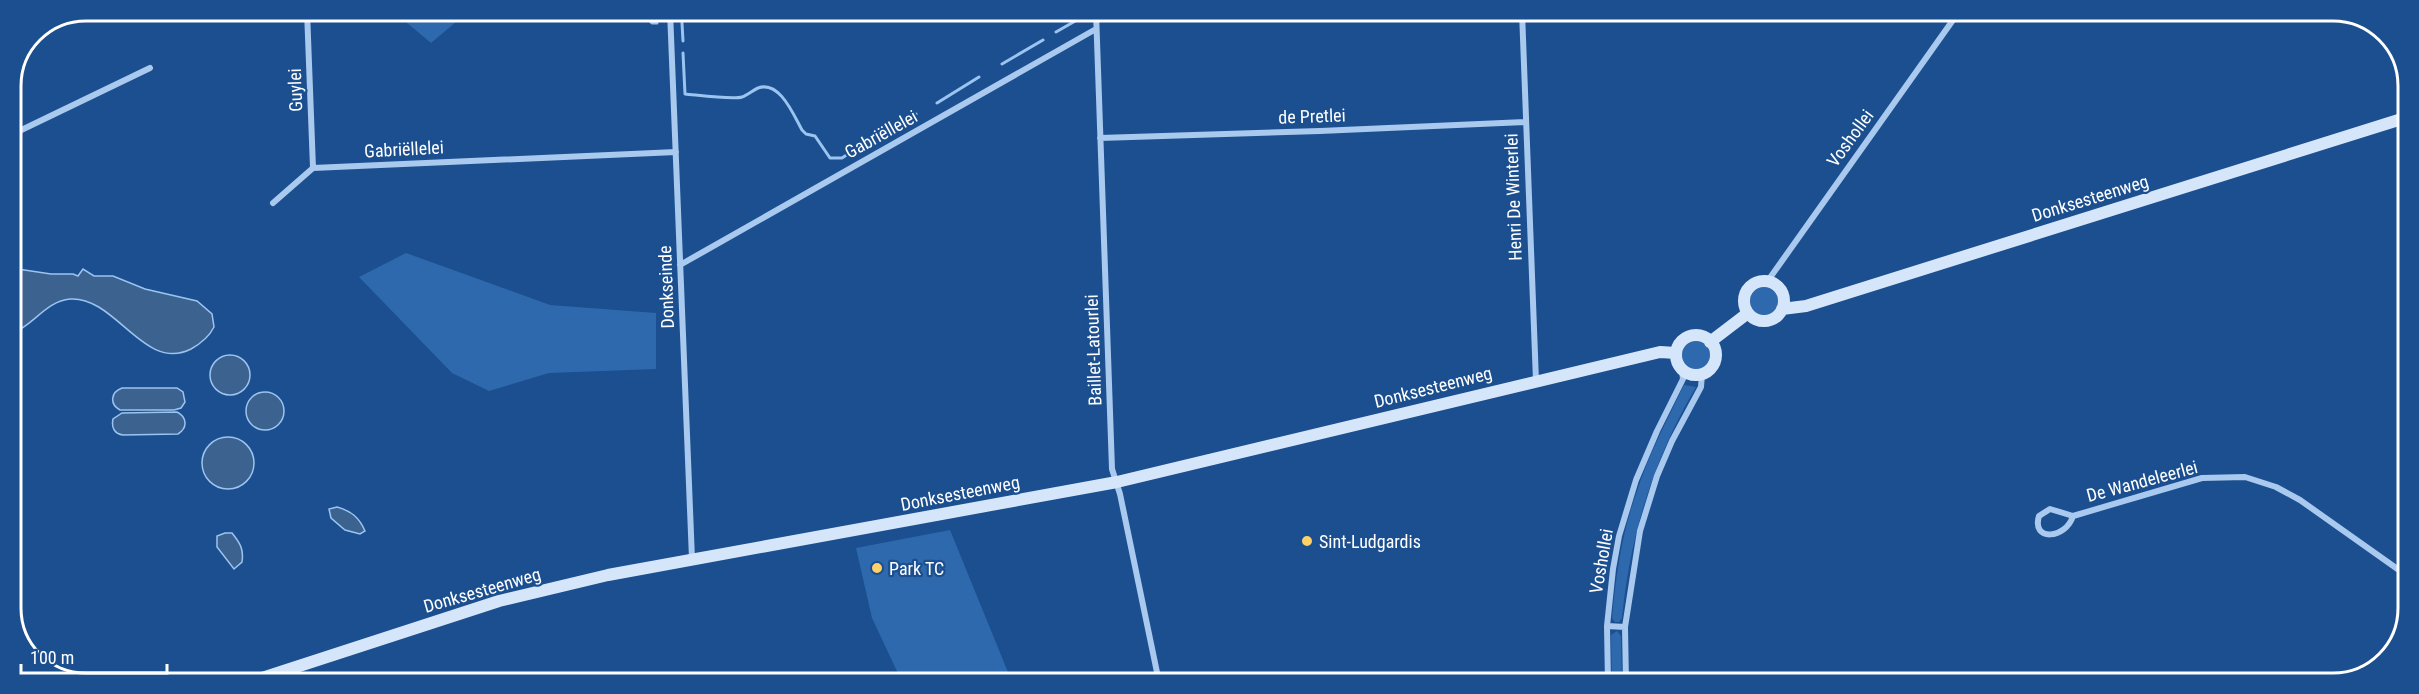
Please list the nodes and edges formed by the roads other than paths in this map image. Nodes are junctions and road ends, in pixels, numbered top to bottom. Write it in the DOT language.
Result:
graph roads {
  1 [pos="307,21"];
  2 [pos="670,21"];
  3 [pos="1096,21"];
  4 [pos="1522,21"];
  5 [pos="1952,21"];
  6 [pos="1096,29"];
  7 [pos="150,68"];
  8 [pos="2398,120"];
  9 [pos="1526,122"];
  10 [pos="21,130"];
  11 [pos="1100,138"];
  12 [pos="675,152"];
  13 [pos="313,168"];
  14 [pos="273,203"];
  15 [pos="680,265"];
  16 [pos="1767,282"];
  17 [pos="1782,309"];
  18 [pos="1748,313"];
  19 [pos="1710,342"];
  20 [pos="1676,352"];
  21 [pos="1682,369"];
  22 [pos="1702,374"];
  23 [pos="1536,381"];
  24 [pos="1117,482"];
  25 [pos="2073,516"];
  26 [pos="692,561"];
  27 [pos="2398,569"];
  28 [pos="1607,626"];
  29 [pos="1625,627"];
  30 [pos="283,673"];
  31 [pos="1158,673"];
  32 [pos="1608,673"];
  33 [pos="1626,673"];
  1 -- 13 [label="street, Guylei"];
  2 -- 12 [label="street, Donkseinde"];
  3 -- 6 [label="street, Baillet-Latourlei"];
  4 -- 9 [label="street, Henri De Winterlei"];
  5 -- 16 [label="street, Voshollei"];
  6 -- 11 [label="street, Baillet-Latourlei"];
  6 -- 15 [label="street, Gabriëllelei"];
  7 -- 10 [label="street"];
  8 -- 17 [label="street, Donksesteenweg"];
  9 -- 11 [label="street, de Pretlei"];
  9 -- 23 [label="street, Henri De Winterlei"];
  11 -- 24 [label="street, Baillet-Latourlei"];
  12 -- 13 [label="street, Gabriëllelei"];
  12 -- 15 [label="street, Donkseinde"];
  13 -- 14 [label="street"];
  15 -- 26 [label="street, Donkseinde"];
  16 -- 17 [label="street"];
  16 -- 18 [label="street"];
  17 -- 18 [label="street, Donksesteenweg"];
  18 -- 19 [label="street"];
  19 -- 20 [label="street, Donksesteenweg"];
  19 -- 22 [label="street"];
  20 -- 21 [label="street"];
  20 -- 23 [label="street, Donksesteenweg"];
  21 -- 22 [label="street"];
  21 -- 28 [label="street, Voshollei"];
  22 -- 29 [label="street, Voshollei"];
  23 -- 24 [label="street, Donksesteenweg"];
  24 -- 26 [label="street, Donksesteenweg"];
  24 -- 31 [label="street, Baillet-Latourlei"];
  25 -- 25 [label="street, De Wandeleerlei"];
  25 -- 27 [label="street, De Wandeleerlei"];
  26 -- 30 [label="street, Donksesteenweg"];
  28 -- 29 [label="street"];
  28 -- 32 [label="street, Voshollei"];
  29 -- 33 [label="street, Voshollei"];
}
